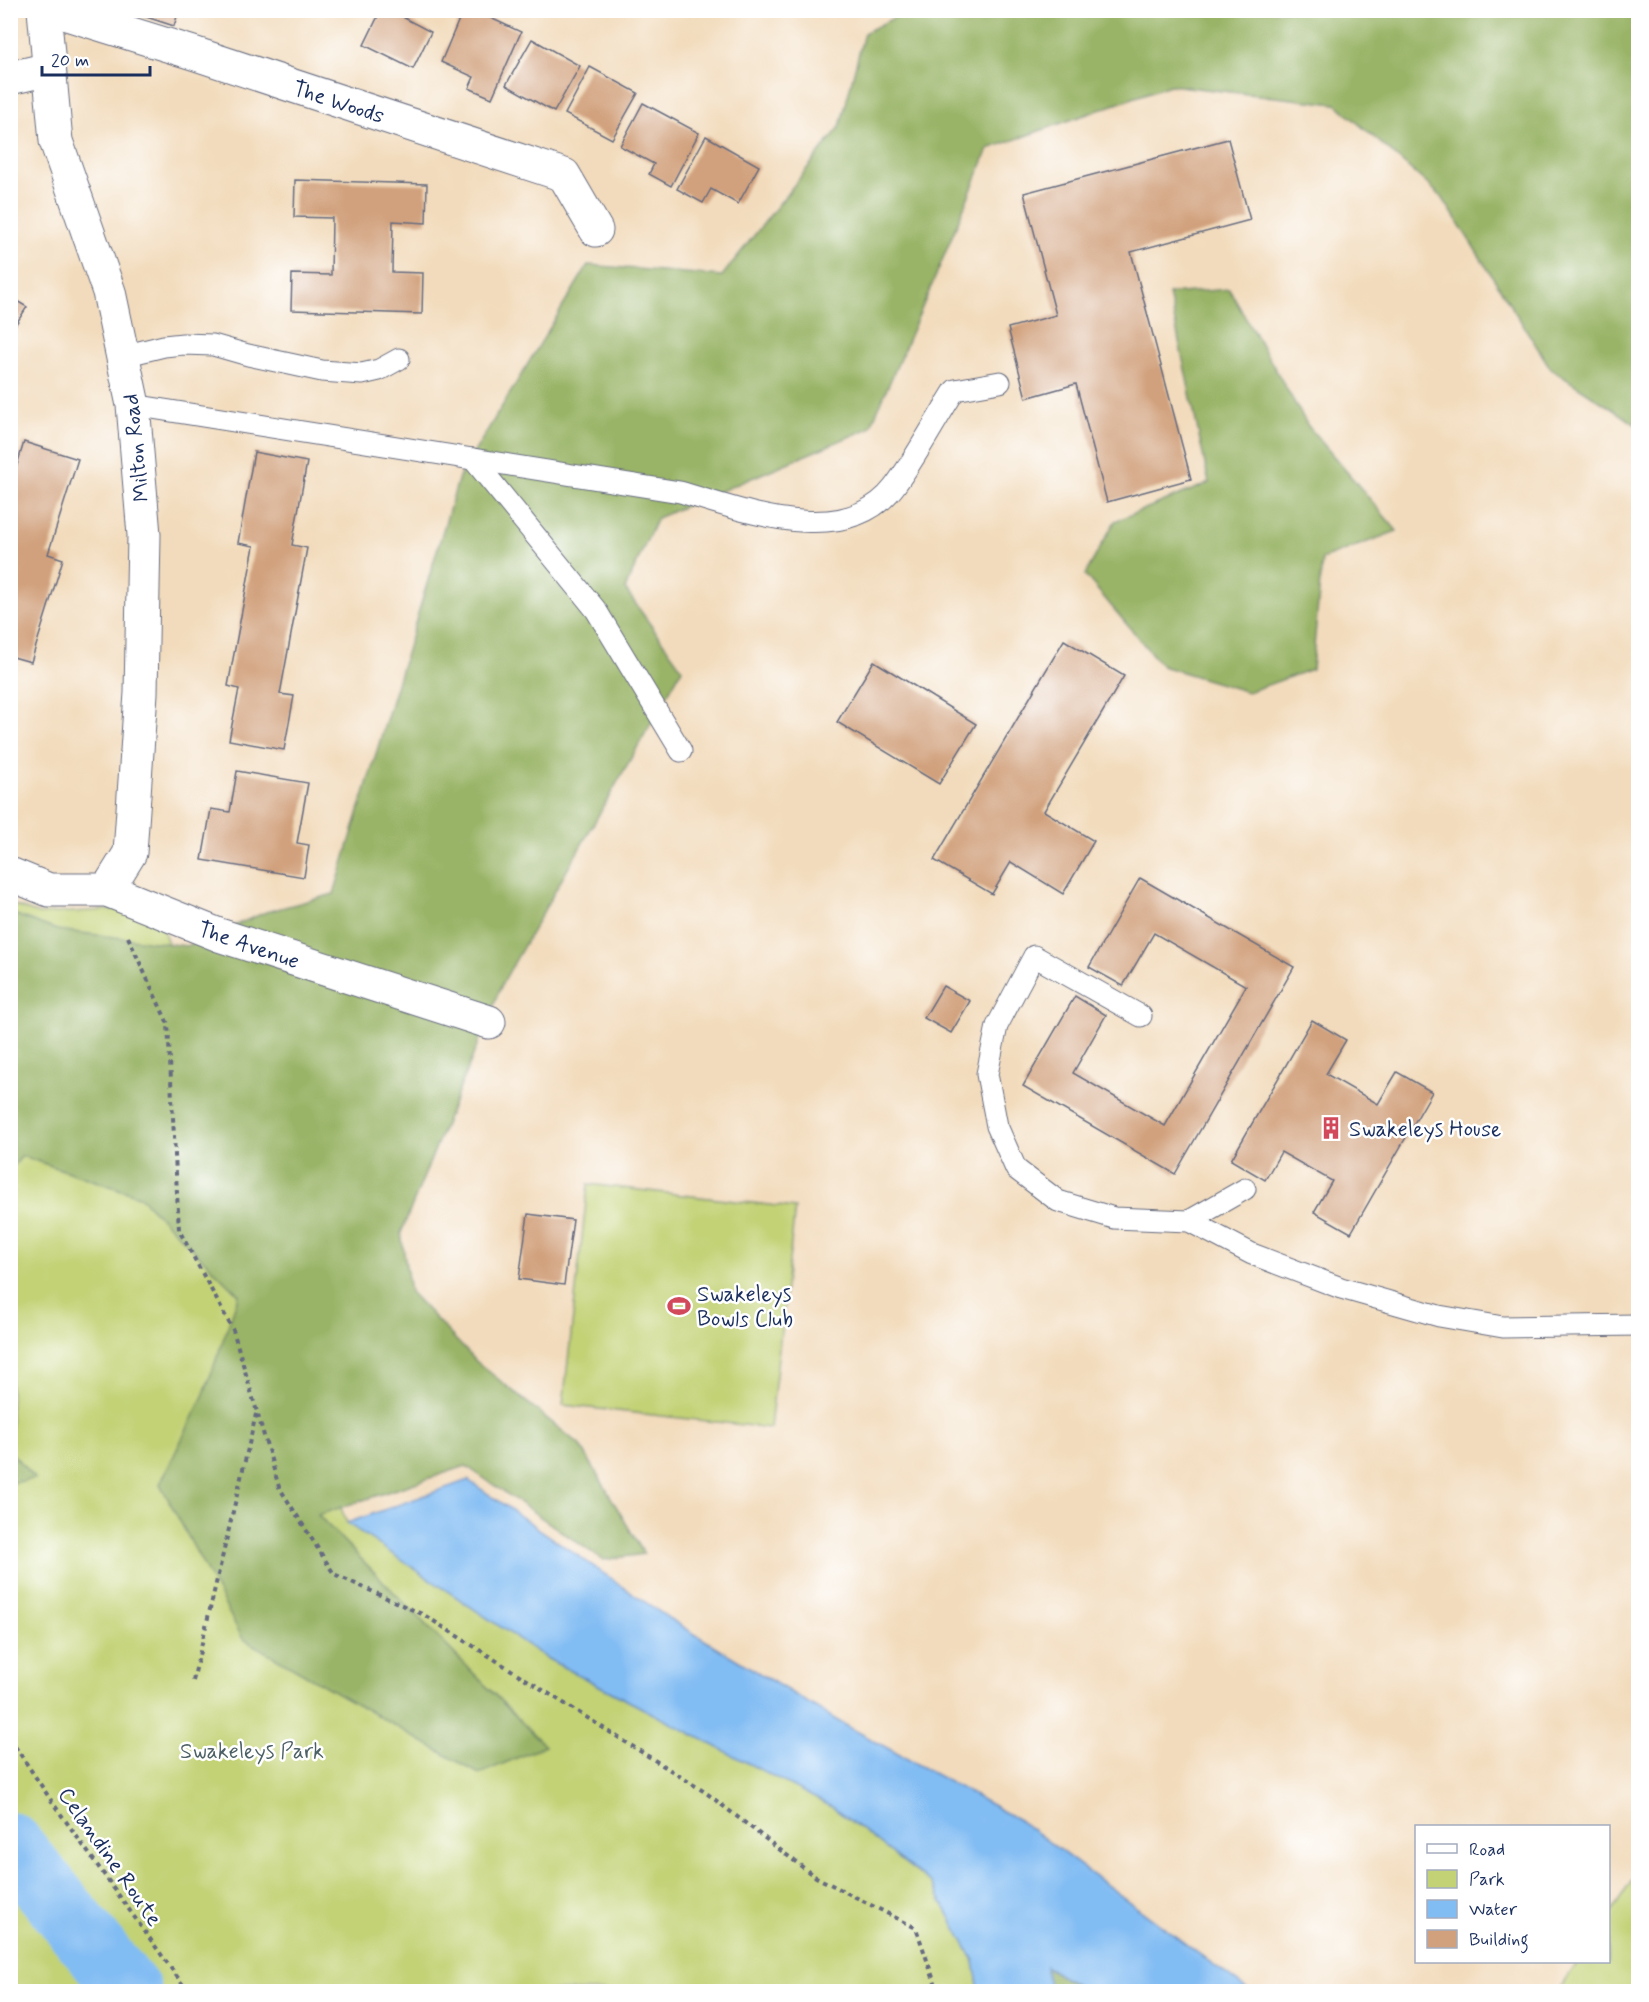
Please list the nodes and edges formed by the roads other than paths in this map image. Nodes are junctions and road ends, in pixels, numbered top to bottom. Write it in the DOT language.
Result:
graph roads {
  1 [pos="44,10"];
  2 [pos="54,10"];
  3 [pos="49,69"];
  4 [pos="10,78"];
  5 [pos="596,230"];
  6 [pos="123,356"];
  7 [pos="399,359"];
  8 [pos="1000,382"];
  9 [pos="133,405"];
  10 [pos="473,459"];
  11 [pos="681,751"];
  12 [pos="10,874"];
  13 [pos="107,890"];
  14 [pos="1141,1016"];
  15 [pos="489,1022"];
  16 [pos="1245,1189"];
  17 [pos="1189,1221"];
  18 [pos="1638,1325"];
  1 -- 3 [label="street, Milton Road"];
  2 -- 5 [label="street, The Woods"];
  3 -- 4 [label="street"];
  3 -- 6 [label="street, Milton Road"];
  6 -- 7 [label="lane"];
  6 -- 9 [label="street, Milton Road"];
  8 -- 10 [label="lane"];
  9 -- 10 [label="lane"];
  9 -- 13 [label="street, Milton Road"];
  10 -- 11 [label="lane"];
  12 -- 13 [label="street, The Avenue"];
  13 -- 15 [label="street, The Avenue"];
  14 -- 17 [label="lane"];
  16 -- 17 [label="lane"];
  17 -- 18 [label="lane"];
}
